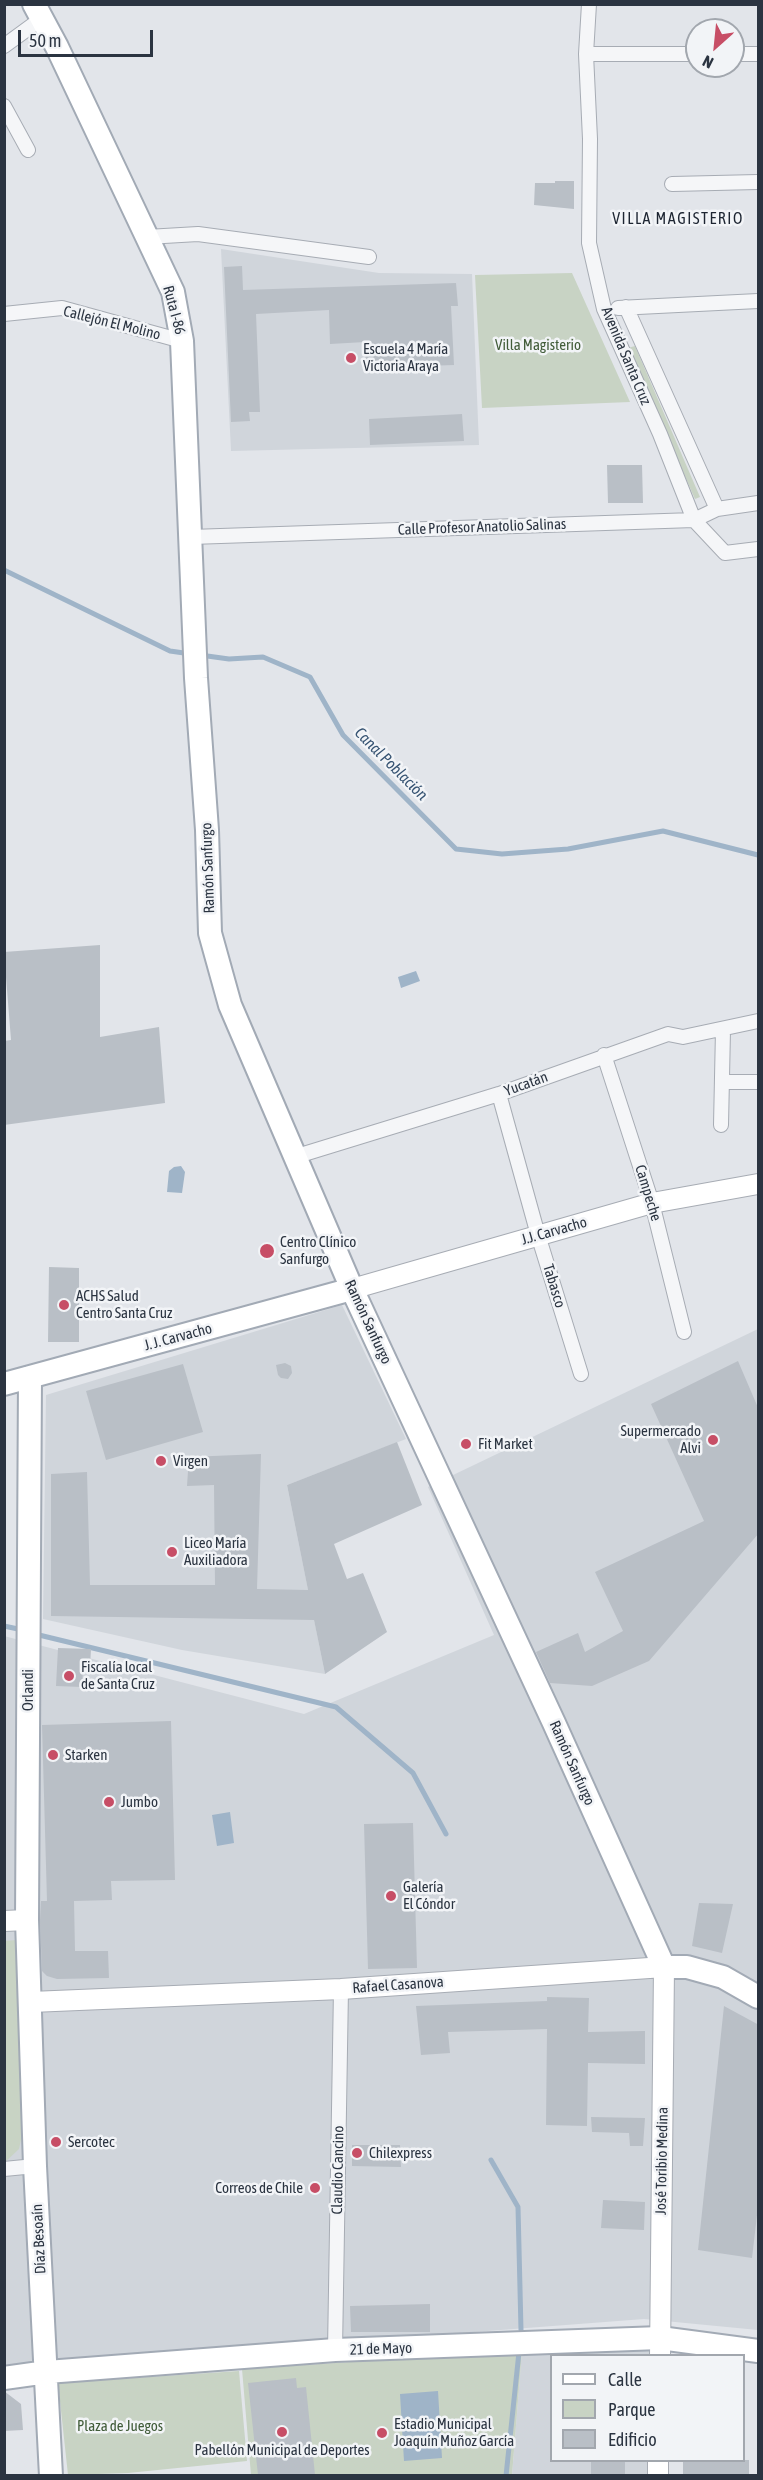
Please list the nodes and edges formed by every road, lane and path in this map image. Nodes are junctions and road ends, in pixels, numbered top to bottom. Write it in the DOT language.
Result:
graph roads {
  1 [pos="589,4"];
  2 [pos="38,12"];
  3 [pos="4,45"];
  4 [pos="586,54"];
  5 [pos="685,54"];
  6 [pos="4,106"];
  7 [pos="28,150"];
  8 [pos="759,182"];
  9 [pos="672,184"];
  10 [pos="147,237"];
  11 [pos="369,257"];
  12 [pos="759,301"];
  13 [pos="626,307"];
  14 [pos="604,309"];
  15 [pos="4,314"];
  16 [pos="182,341"];
  17 [pos="759,503"];
  18 [pos="717,509"];
  19 [pos="694,520"];
  20 [pos="191,537"];
  21 [pos="759,549"];
  22 [pos="195,645"];
  23 [pos="759,1021"];
  24 [pos="723,1029"];
  25 [pos="604,1055"];
  26 [pos="723,1082"];
  27 [pos="759,1082"];
  28 [pos="499,1094"];
  29 [pos="721,1125"];
  30 [pos="294,1157"];
  31 [pos="759,1184"];
  32 [pos="652,1203"];
  33 [pos="538,1235"];
  34 [pos="352,1289"];
  35 [pos="684,1332"];
  36 [pos="580,1374"];
  37 [pos="30,1377"];
  38 [pos="4,1384"];
  39 [pos="27,1920"];
  40 [pos="4,1921"];
  41 [pos="664,1967"];
  42 [pos="341,1989"];
  43 [pos="759,1997"];
  44 [pos="31,2002"];
  45 [pos="35,2166"];
  46 [pos="4,2169"];
  47 [pos="660,2347"];
  48 [pos="335,2350"];
  49 [pos="759,2350"];
  50 [pos="47,2372"];
  51 [pos="4,2378"];
  52 [pos="51,2475"];
  1 -- 4 [label="street, Avenida Santa Cruz"];
  2 -- 3 [label="street"];
  2 -- 10 [label="main road, Ruta I-86"];
  4 -- 5 [label="street"];
  4 -- 14 [label="street, Avenida Santa Cruz"];
  6 -- 7 [label="street"];
  8 -- 9 [label="street"];
  10 -- 11 [label="street"];
  10 -- 16 [label="main road, Ruta I-86"];
  12 -- 13 [label="street"];
  13 -- 14 [label="street"];
  13 -- 18 [label="street, Avenida Santa Cruz"];
  14 -- 19 [label="street, Avenida Santa Cruz"];
  15 -- 16 [label="street, Callejón El Molino"];
  16 -- 20 [label="main road, Ruta I-86"];
  17 -- 18 [label="street"];
  18 -- 19 [label="street"];
  19 -- 20 [label="street, Calle Profesor Anatolio Salinas"];
  19 -- 21 [label="street"];
  20 -- 22 [label="main road, Ruta I-86"];
  22 -- 30 [label="main road, Ramón Sanfurgo"];
  23 -- 24 [label="street, Yucatán"];
  24 -- 25 [label="street, Yucatán"];
  24 -- 26 [label="street"];
  25 -- 28 [label="street, Yucatán"];
  25 -- 32 [label="street, Campeche"];
  26 -- 27 [label="street"];
  26 -- 29 [label="street"];
  28 -- 30 [label="street, Yucatán"];
  28 -- 33 [label="street, Tabasco"];
  30 -- 34 [label="main road, Ramón Sanfurgo"];
  31 -- 32 [label="main road, J.J. Carvacho"];
  32 -- 33 [label="main road, J.J. Carvacho"];
  32 -- 35 [label="street, Campeche"];
  33 -- 34 [label="main road, J.J. Carvacho"];
  33 -- 36 [label="street, Tabasco"];
  34 -- 37 [label="main road, J. J. Carvacho"];
  34 -- 41 [label="main road, Ramón Sanfurgo"];
  37 -- 38 [label="main road, J. J. Carvacho"];
  37 -- 39 [label="main road, Orlandi"];
  39 -- 40 [label="main road"];
  39 -- 44 [label="main road, Orlandi"];
  41 -- 42 [label="main road, Rafael Casanova"];
  41 -- 43 [label="main road, Rafael Casanova"];
  41 -- 47 [label="main road, José Toribio Medina"];
  42 -- 44 [label="main road, Rafael Casanova"];
  42 -- 48 [label="street, Claudio Cancino"];
  44 -- 45 [label="main road, Díaz Besoaín"];
  45 -- 46 [label="street"];
  45 -- 50 [label="main road, Díaz Besoaín"];
  47 -- 48 [label="main road, 21 de Mayo"];
  47 -- 49 [label="main road, 21 de Mayo"];
  48 -- 50 [label="main road, 21 de Mayo"];
  50 -- 51 [label="main road, 21 de Mayo"];
  50 -- 52 [label="main road, Díaz Besoaín"];
}
